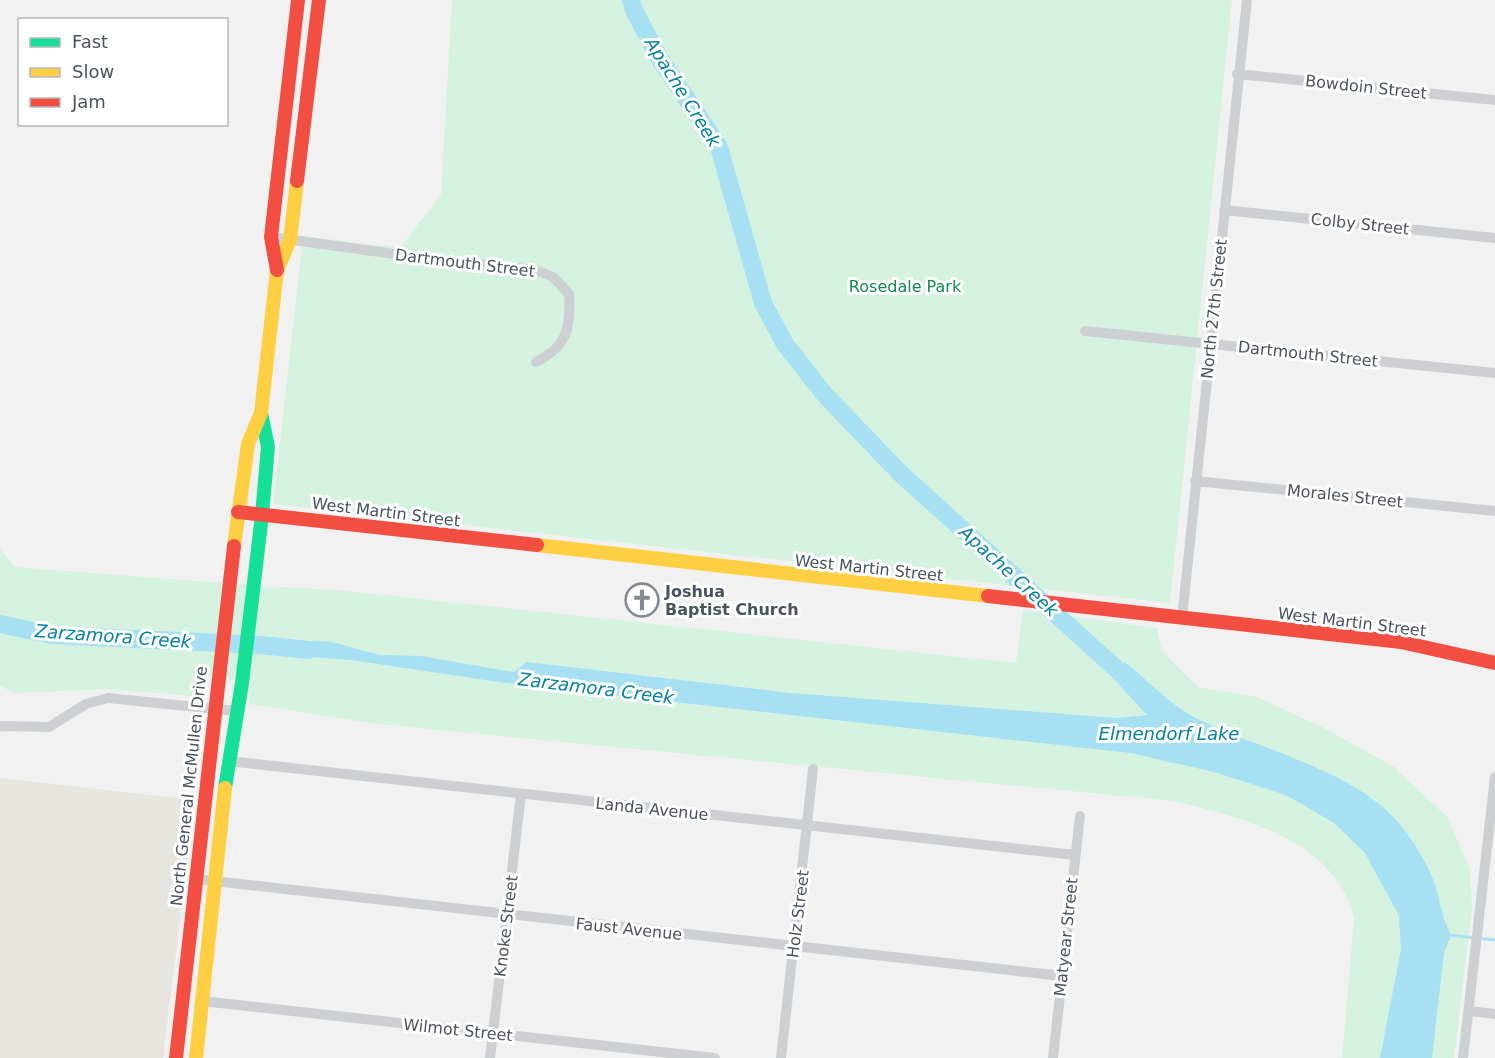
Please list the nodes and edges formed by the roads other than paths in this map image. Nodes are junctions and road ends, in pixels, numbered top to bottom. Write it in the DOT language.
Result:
graph roads {
  1 [pos="298,0"];
  2 [pos="308,0"];
  3 [pos="319,0"];
  4 [pos="1246,0"];
  5 [pos="1237,74"];
  6 [pos="1495,100"];
  7 [pos="303,134"];
  8 [pos="1224,210"];
  9 [pos="271,237"];
  10 [pos="1495,238"];
  11 [pos="290,240"];
  12 [pos="278,270"];
  13 [pos="1085,331"];
  14 [pos="1210,344"];
  15 [pos="536,362"];
  16 [pos="1495,373"];
  17 [pos="261,413"];
  18 [pos="1195,481"];
  19 [pos="1495,511"];
  20 [pos="238,512"];
  21 [pos="262,515"];
  22 [pos="1182,618"];
  23 [pos="1495,663"];
  24 [pos="214,709"];
  25 [pos="236,711"];
  26 [pos="0,726"];
  27 [pos="228,761"];
  28 [pos="813,769"];
  29 [pos="1495,777"];
  30 [pos="521,794"];
  31 [pos="1080,816"];
  32 [pos="809,826"];
  33 [pos="1492,838"];
  34 [pos="1075,855"];
  35 [pos="196,879"];
  36 [pos="215,881"];
  37 [pos="507,915"];
  38 [pos="794,947"];
  39 [pos="1062,976"];
  40 [pos="202,1001"];
  41 [pos="1470,1011"];
  42 [pos="1495,1014"];
  43 [pos="492,1034"];
  44 [pos="176,1058"];
  45 [pos="196,1058"];
  46 [pos="490,1058"];
  47 [pos="715,1058"];
  48 [pos="781,1058"];
  49 [pos="1053,1058"];
  50 [pos="1463,1058"];
  1 -- 9 [label="main road, North General McMullen Drive"];
  2 -- 7 [label="main road"];
  3 -- 7 [label="main road, North General McMullen Drive"];
  4 -- 5 [label="street, North 27th Street"];
  5 -- 6 [label="street, Bowdoin Street"];
  5 -- 8 [label="street, North 27th Street"];
  7 -- 11 [label="main road, North General McMullen Drive"];
  8 -- 10 [label="street, Colby Street"];
  8 -- 14 [label="street, North 27th Street"];
  9 -- 11 [label="street, Dartmouth Street"];
  9 -- 12 [label="main road, North General McMullen Drive"];
  11 -- 12 [label="main road, North General McMullen Drive"];
  11 -- 15 [label="street, Dartmouth Street"];
  12 -- 17 [label="main road, North General McMullen Drive"];
  13 -- 14 [label="street, Dartmouth Street"];
  14 -- 16 [label="street, Dartmouth Street"];
  14 -- 18 [label="street, North 27th Street"];
  17 -- 20 [label="main road, North General McMullen Drive"];
  17 -- 21 [label="main road, North General McMullen Drive"];
  18 -- 19 [label="street, Morales Street"];
  18 -- 22 [label="street, North 27th Street"];
  20 -- 21 [label="main road, West Martin Street"];
  20 -- 24 [label="main road, North General McMullen Drive"];
  21 -- 22 [label="main road, West Martin Street"];
  21 -- 25 [label="main road, North General McMullen Drive"];
  22 -- 23 [label="main road, West Martin Street"];
  24 -- 25 [label="street"];
  24 -- 26 [label="street"];
  24 -- 35 [label="main road, North General McMullen Drive"];
  25 -- 27 [label="main road, North General McMullen Drive"];
  27 -- 30 [label="street, Landa Avenue"];
  27 -- 36 [label="main road, North General McMullen Drive"];
  28 -- 32 [label="street, Holz Street"];
  29 -- 33 [label="street"];
  30 -- 32 [label="street, Landa Avenue"];
  30 -- 37 [label="street, Knoke Street"];
  31 -- 34 [label="street, Matyear Street"];
  32 -- 34 [label="street, Landa Avenue"];
  32 -- 38 [label="street, Holz Street"];
  33 -- 41 [label="street"];
  34 -- 39 [label="street, Matyear Street"];
  35 -- 36 [label="street, Faust Avenue"];
  35 -- 44 [label="main road, North General McMullen Drive"];
  36 -- 37 [label="street, Faust Avenue"];
  36 -- 40 [label="main road, North General McMullen Drive"];
  37 -- 38 [label="street, Faust Avenue"];
  37 -- 43 [label="street, Knoke Street"];
  38 -- 39 [label="street, Faust Avenue"];
  38 -- 48 [label="street, Holz Street"];
  39 -- 49 [label="street, Matyear Street"];
  40 -- 43 [label="street, Wilmot Street"];
  40 -- 45 [label="main road, North General McMullen Drive"];
  41 -- 42 [label="street"];
  41 -- 50 [label="street"];
  43 -- 46 [label="street, Knoke Street"];
  43 -- 47 [label="street, Wilmot Street"];
}
